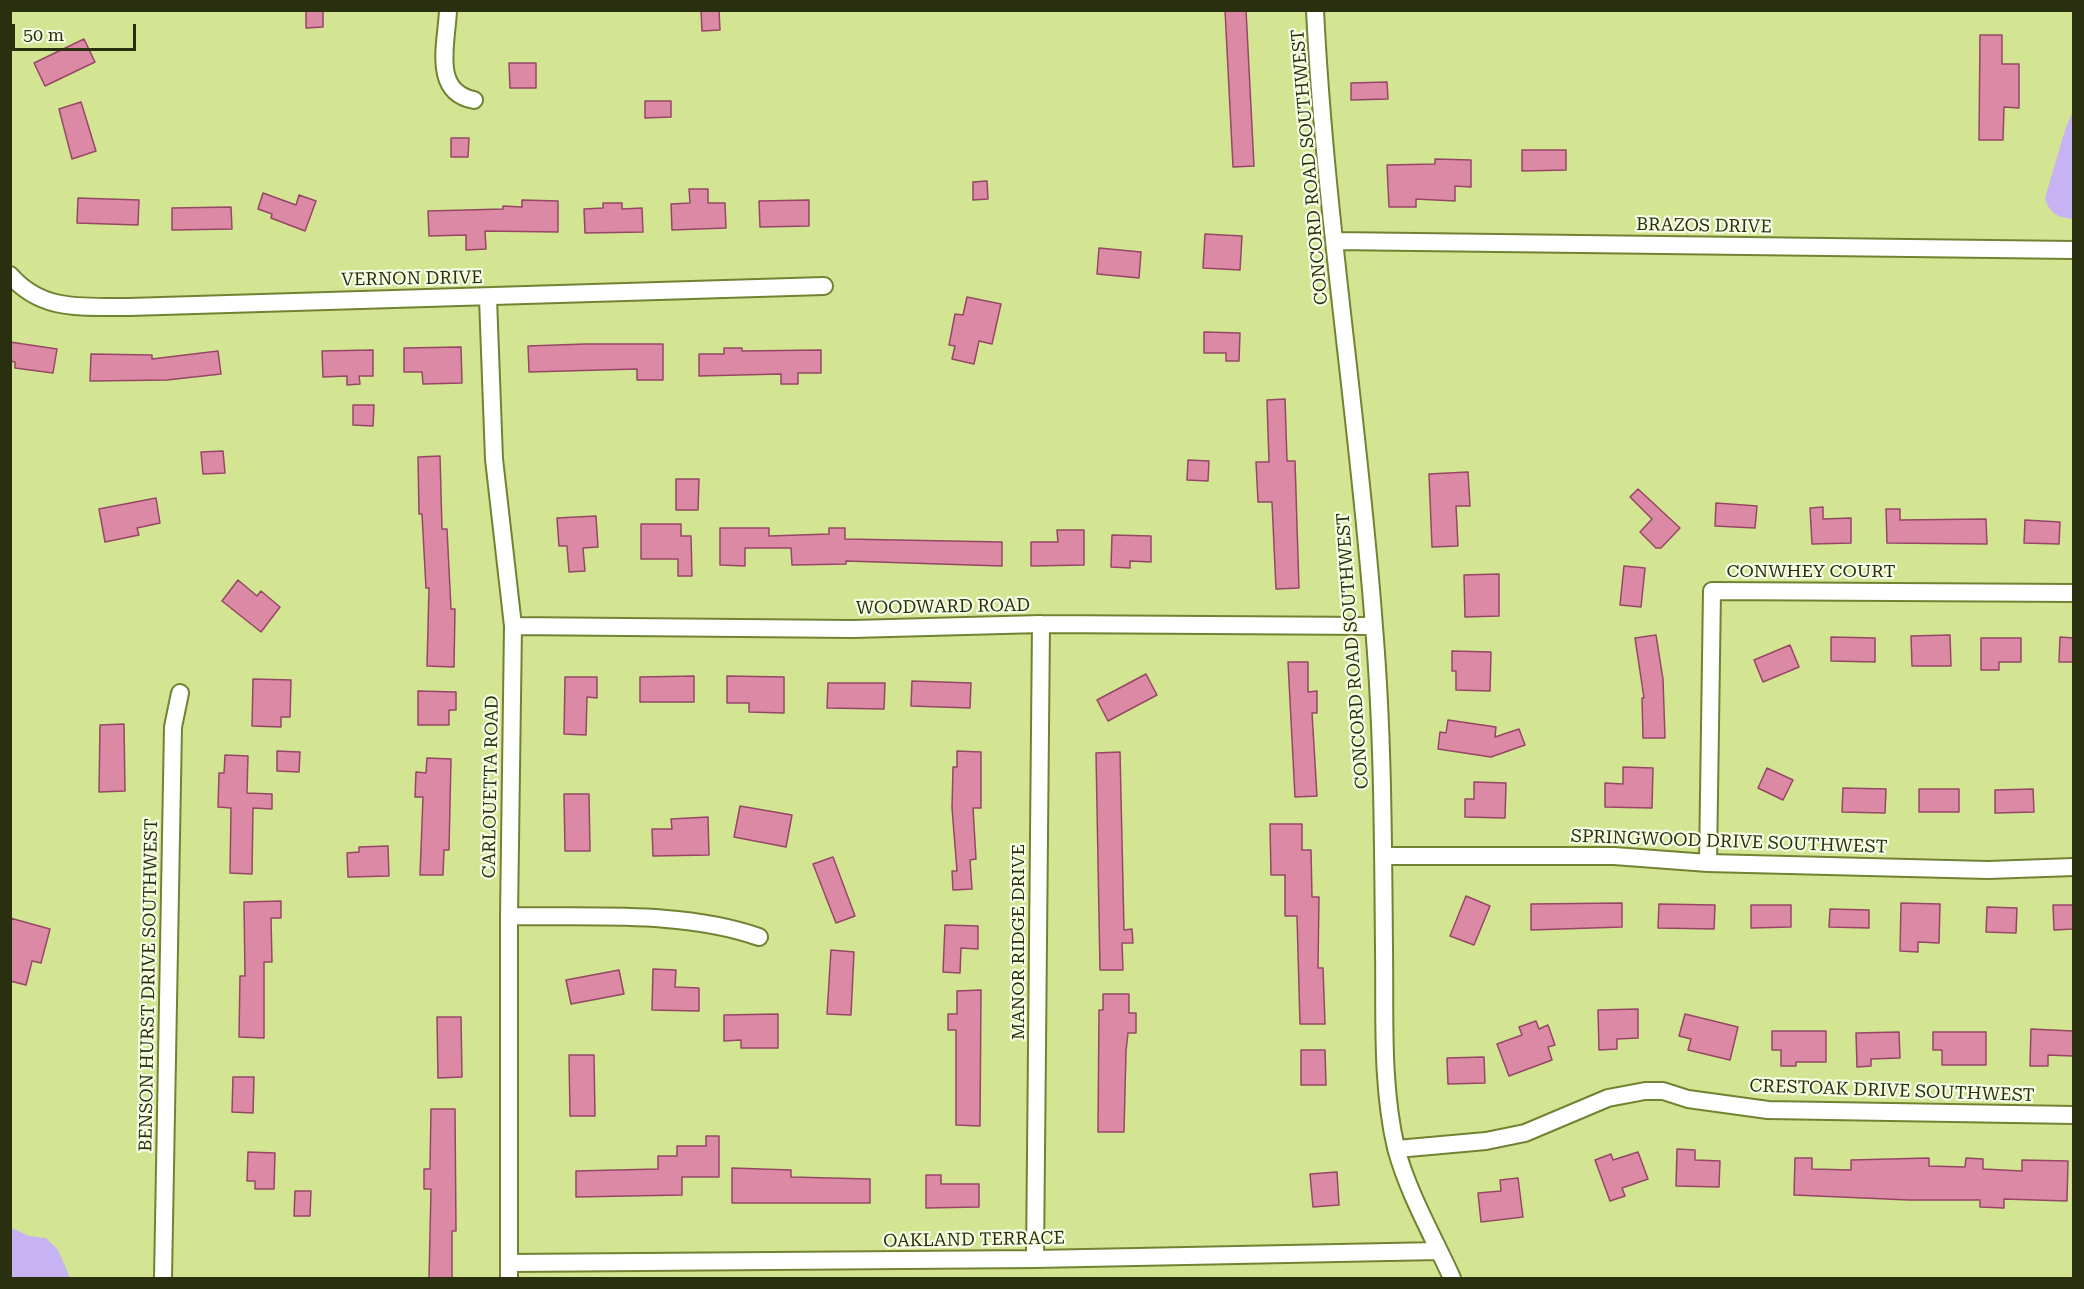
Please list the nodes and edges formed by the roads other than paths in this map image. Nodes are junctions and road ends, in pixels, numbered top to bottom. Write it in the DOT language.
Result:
graph roads {
  1 [pos="448,10"];
  2 [pos="1315,10"];
  3 [pos="474,100"];
  4 [pos="1334,242"];
  5 [pos="2073,249"];
  6 [pos="10,275"];
  7 [pos="824,286"];
  8 [pos="488,298"];
  9 [pos="2073,593"];
  10 [pos="1041,624"];
  11 [pos="513,626"];
  12 [pos="1374,626"];
  13 [pos="180,693"];
  14 [pos="1383,856"];
  15 [pos="1708,863"];
  16 [pos="2073,867"];
  17 [pos="508,916"];
  18 [pos="759,937"];
  19 [pos="2073,1115"];
  20 [pos="1397,1149"];
  21 [pos="1439,1251"];
  22 [pos="1035,1260"];
  23 [pos="510,1271"];
  24 [pos="163,1278"];
  25 [pos="1452,1278"];
  1 -- 3 [label="street"];
  2 -- 4 [label="street, CONCORD ROAD SOUTHWEST"];
  4 -- 5 [label="street, BRAZOS DRIVE"];
  4 -- 12 [label="street, CONCORD ROAD SOUTHWEST"];
  6 -- 8 [label="street, VERNON DRIVE"];
  7 -- 8 [label="street, VERNON DRIVE"];
  8 -- 11 [label="street, CARLOUETTA ROAD"];
  9 -- 15 [label="street, CONWHEY COURT"];
  10 -- 11 [label="street, WOODWARD ROAD"];
  10 -- 12 [label="street, WOODWARD ROAD"];
  10 -- 22 [label="street, MANOR RIDGE DRIVE"];
  11 -- 17 [label="street, CARLOUETTA ROAD"];
  12 -- 14 [label="street, CONCORD ROAD SOUTHWEST"];
  13 -- 24 [label="street, BENSON HURST DRIVE SOUTHWEST"];
  14 -- 15 [label="street, SPRINGWOOD DRIVE SOUTHWEST"];
  14 -- 20 [label="street, CONCORD ROAD SOUTHWEST"];
  15 -- 16 [label="street, SPRINGWOOD DRIVE SOUTHWEST"];
  17 -- 18 [label="street"];
  17 -- 23 [label="street, CARLOUETTA ROAD"];
  19 -- 20 [label="street, CRESTOAK DRIVE SOUTHWEST"];
  20 -- 21 [label="street, CONCORD ROAD SOUTHWEST"];
  21 -- 22 [label="street, OAKLAND TERRACE"];
  21 -- 25 [label="street, CONCORD ROAD SOUTHWEST"];
  22 -- 23 [label="street, OAKLAND TERRACE"];
}
